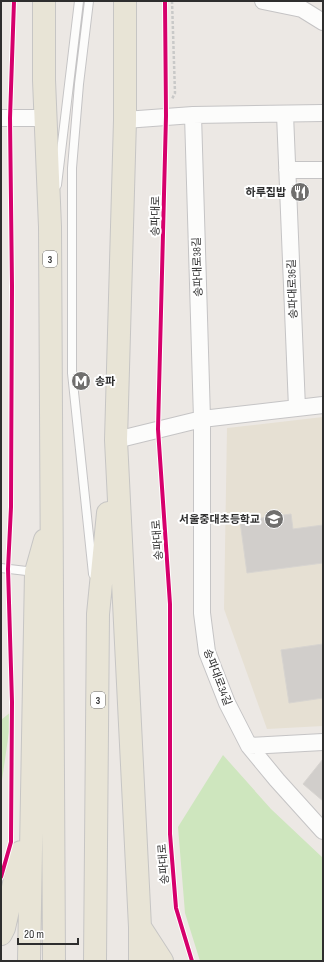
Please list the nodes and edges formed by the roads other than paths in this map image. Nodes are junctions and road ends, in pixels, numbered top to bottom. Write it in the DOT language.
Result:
graph roads {
  1 [pos="44,1"];
  2 [pos="79,1"];
  3 [pos="89,1"];
  4 [pos="125,1"];
  5 [pos="264,1"];
  6 [pos="323,22"];
  7 [pos="323,113"];
  8 [pos="285,114"];
  9 [pos="193,115"];
  10 [pos="1,118"];
  11 [pos="47,118"];
  12 [pos="125,120"];
  13 [pos="287,170"];
  14 [pos="323,170"];
  15 [pos="50,227"];
  16 [pos="323,405"];
  17 [pos="297,408"];
  18 [pos="202,419"];
  19 [pos="116,440"];
  20 [pos="52,518"];
  21 [pos="1,568"];
  22 [pos="36,572"];
  23 [pos="98,614"];
  24 [pos="323,742"];
  25 [pos="249,746"];
  26 [pos="31,810"];
  27 [pos="323,831"];
  28 [pos="140,926"];
  29 [pos="1,934"];
  30 [pos="28,961"];
  31 [pos="54,961"];
  32 [pos="95,961"];
  33 [pos="140,961"];
  34 [pos="162,961"];
  1 -- 11 [label="main road, 3"];
  2 -- 15 [label="lane"];
  3 -- 23 [label="lane"];
  4 -- 12 [label="main road, 3"];
  5 -- 6 [label="street"];
  7 -- 8 [label="street"];
  8 -- 9 [label="street"];
  8 -- 13 [label="street, 송파대로36길"];
  9 -- 12 [label="street"];
  9 -- 18 [label="street, 송파대로38길"];
  10 -- 11 [label="street"];
  11 -- 15 [label="main road, 3"];
  12 -- 19 [label="main road, 3"];
  13 -- 14 [label="street"];
  13 -- 17 [label="street, 송파대로36길"];
  15 -- 20 [label="main road, 3"];
  16 -- 17 [label="street"];
  17 -- 18 [label="street"];
  18 -- 19 [label="street"];
  18 -- 25 [label="street, 송파대로34길"];
  19 -- 23 [label="main road, 3"];
  19 -- 28 [label="main road"];
  20 -- 22 [label="main road"];
  20 -- 31 [label="main road, 3"];
  21 -- 22 [label="lane"];
  22 -- 26 [label="main road"];
  23 -- 32 [label="main road, 3"];
  24 -- 25 [label="street"];
  25 -- 27 [label="street, 송파대로34길"];
  26 -- 29 [label="main road"];
  26 -- 30 [label="main road"];
  28 -- 33 [label="main road"];
  28 -- 34 [label="main road"];
}
